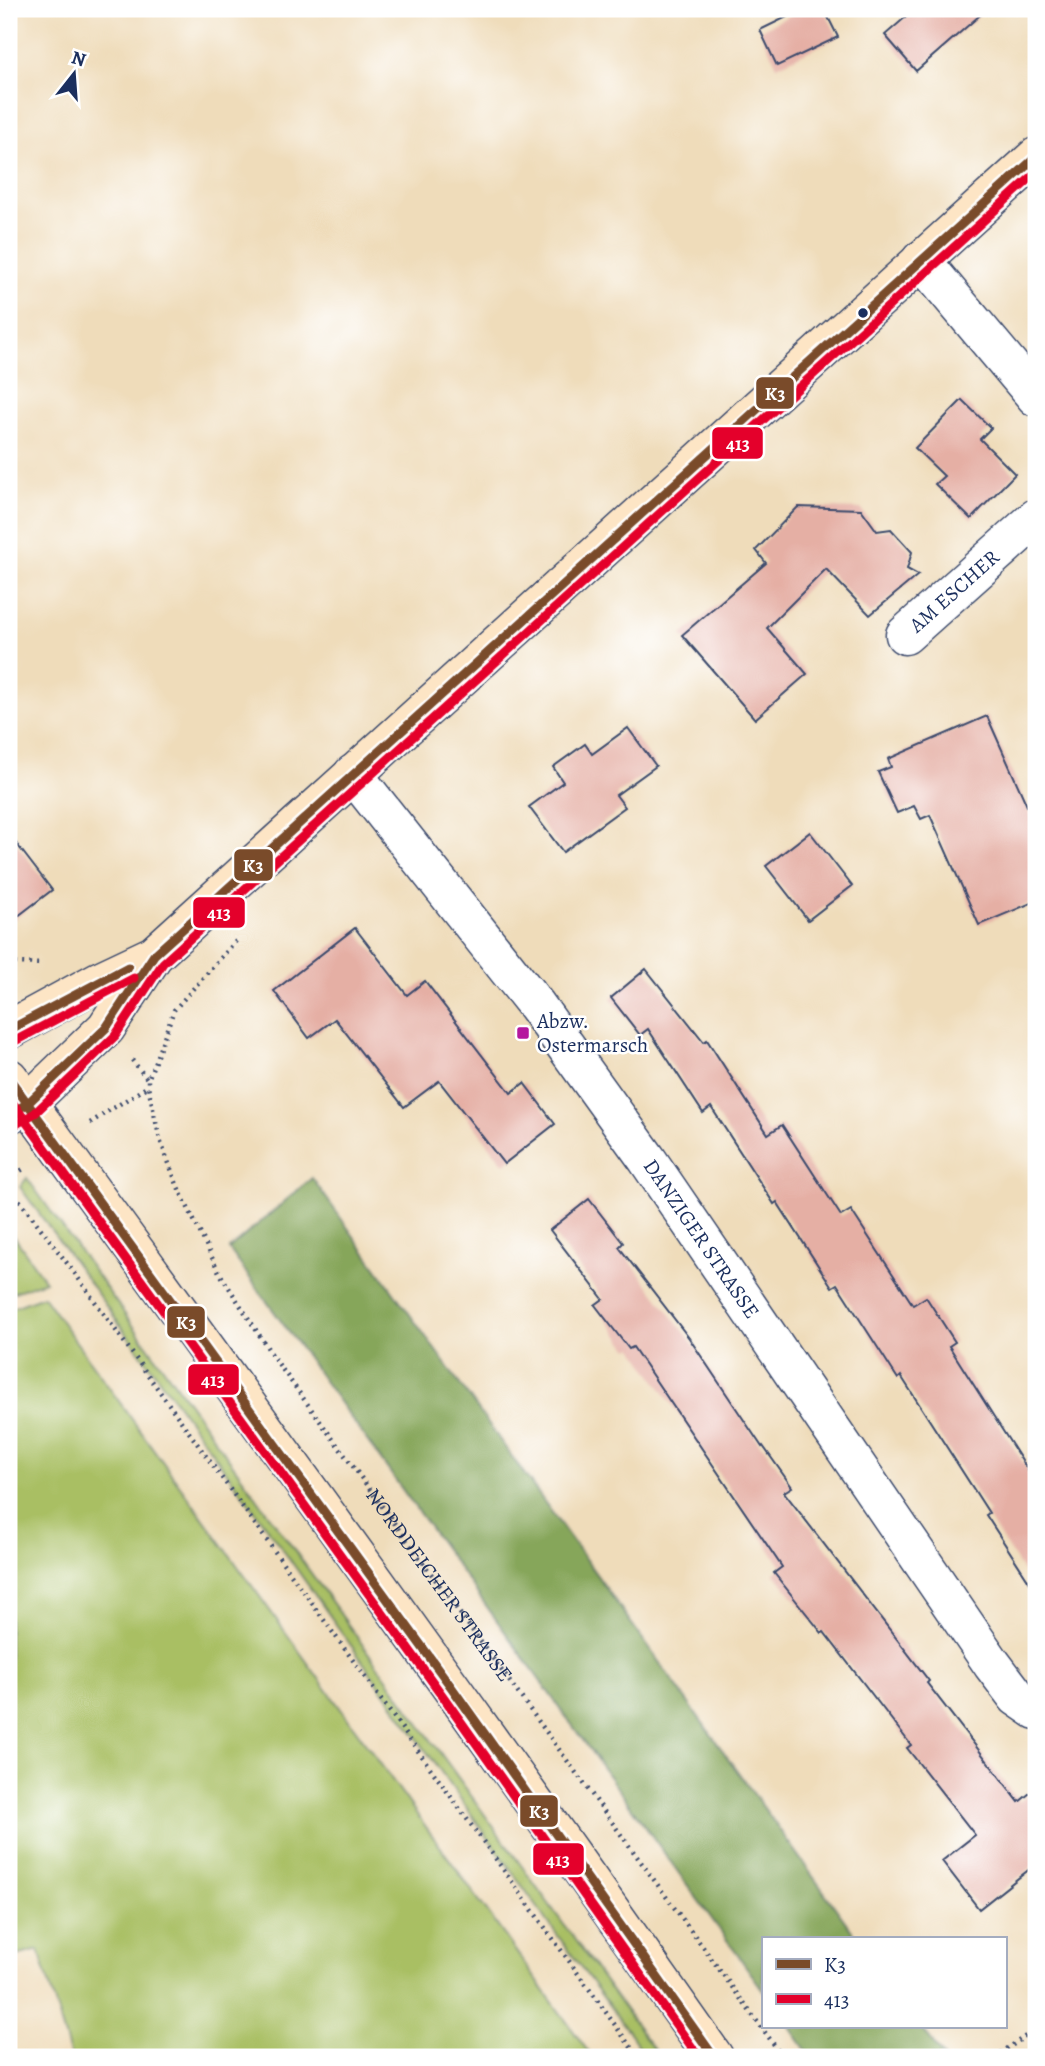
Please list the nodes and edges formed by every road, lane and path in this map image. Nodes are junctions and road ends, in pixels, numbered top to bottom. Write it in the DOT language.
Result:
graph roads {
  1 [pos="1036,157"];
  2 [pos="921,260"];
  3 [pos="1036,397"];
  4 [pos="1036,518"];
  5 [pos="905,635"];
  6 [pos="353,774"];
  7 [pos="153,955"];
  8 [pos="9,1030"];
  9 [pos="148,1086"];
  10 [pos="15,1099"];
  11 [pos="9,1191"];
  12 [pos="1036,1710"];
  13 [pos="1036,2029"];
  14 [pos="638,2057"];
  15 [pos="714,2057"];
  16 [pos="783,2057"];
  17 [pos="995,2057"];
  1 -- 2 [label="main road"];
  2 -- 3 [label="street"];
  2 -- 6 [label="main road"];
  4 -- 5 [label="street, AM ESCHER"];
  6 -- 7 [label="main road"];
  6 -- 12 [label="street, DANZIGER STRASSE"];
  7 -- 8 [label="main road"];
  7 -- 10 [label="main road"];
  9 -- 16 [label="path, NORDDEICHER STRASSE"];
  10 -- 15 [label="main road"];
  11 -- 14 [label="path"];
  13 -- 17 [label="path"];
}
